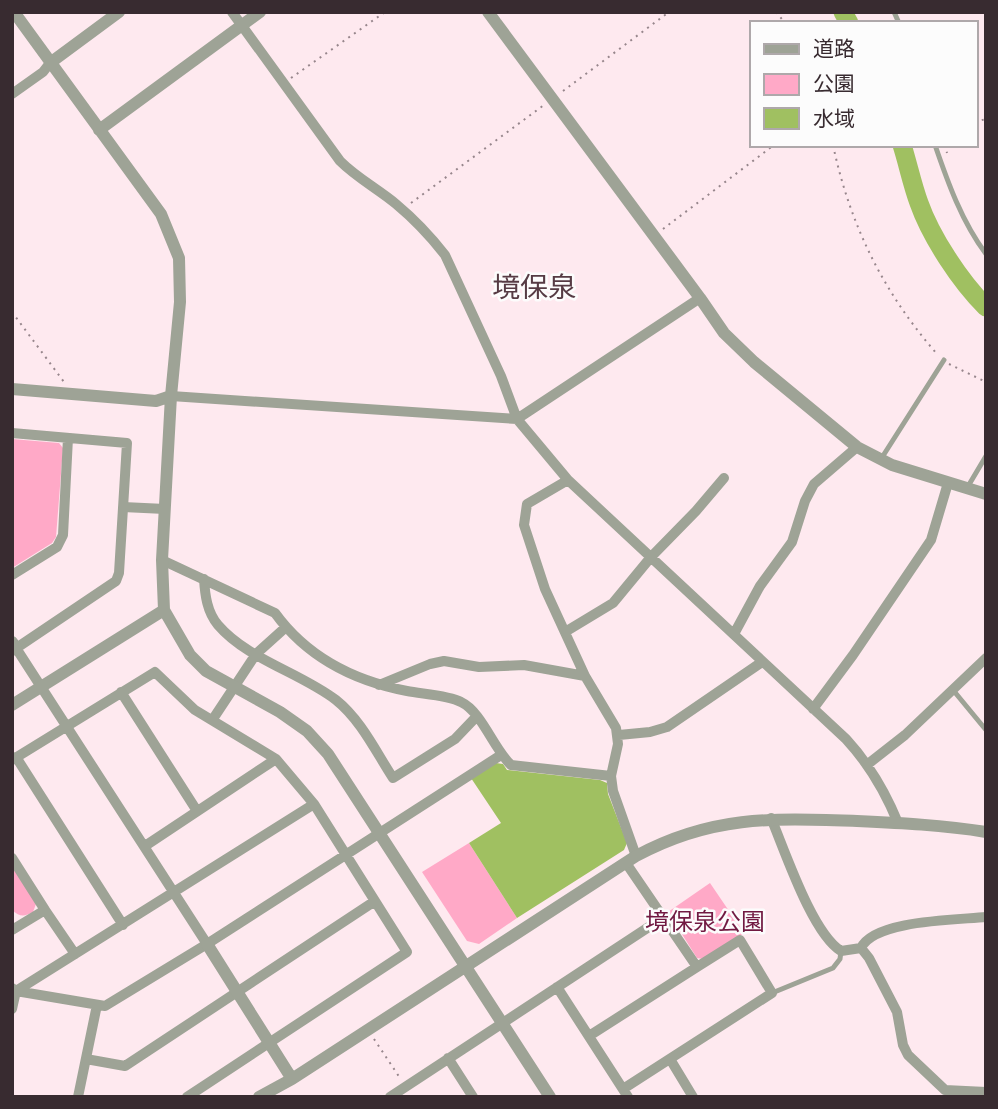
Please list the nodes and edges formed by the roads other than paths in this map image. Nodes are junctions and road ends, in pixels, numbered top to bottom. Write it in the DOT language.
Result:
graph roads {
  1 [pos="14,12"];
  2 [pos="119,12"];
  3 [pos="232,12"];
  4 [pos="260,12"];
  5 [pos="488,12"];
  6 [pos="242,26"];
  7 [pos="50,63"];
  8 [pos="12,94"];
  9 [pos="99,130"];
  10 [pos="936,147"];
  11 [pos="986,254"];
  12 [pos="700,298"];
  13 [pos="944,360"];
  14 [pos="12,388"];
  15 [pos="171,396"];
  16 [pos="517,419"];
  17 [pos="12,433"];
  18 [pos="68,438"];
  19 [pos="857,447"];
  20 [pos="986,456"];
  21 [pos="881,459"];
  22 [pos="724,478"];
  23 [pos="568,481"];
  24 [pos="948,483"];
  25 [pos="967,488"];
  26 [pos="986,494"];
  27 [pos="123,507"];
  28 [pos="165,509"];
  29 [pos="652,557"];
  30 [pos="162,560"];
  31 [pos="12,575"];
  32 [pos="204,579"];
  33 [pos="164,610"];
  34 [pos="286,627"];
  35 [pos="565,632"];
  36 [pos="734,634"];
  37 [pos="14,647"];
  38 [pos="256,653"];
  39 [pos="986,658"];
  40 [pos="762,662"];
  41 [pos="585,676"];
  42 [pos="378,685"];
  43 [pos="43,686"];
  44 [pos="234,687"];
  45 [pos="953,690"];
  46 [pos="121,692"];
  47 [pos="12,705"];
  48 [pos="813,709"];
  49 [pos="477,716"];
  50 [pos="213,719"];
  51 [pos="67,726"];
  52 [pos="986,730"];
  53 [pos="619,735"];
  54 [pos="500,755"];
  55 [pos="14,759"];
  56 [pos="276,759"];
  57 [pos="868,764"];
  58 [pos="611,776"];
  59 [pos="314,804"];
  60 [pos="197,811"];
  61 [pos="771,818"];
  62 [pos="898,823"];
  63 [pos="379,831"];
  64 [pos="986,832"];
  65 [pos="145,846"];
  66 [pos="345,854"];
  67 [pos="12,858"];
  68 [pos="631,860"];
  69 [pos="174,892"];
  70 [pos="375,901"];
  71 [pos="44,910"];
  72 [pos="12,916"];
  73 [pos="664,917"];
  74 [pos="986,917"];
  75 [pos="122,925"];
  76 [pos="17,927"];
  77 [pos="207,944"];
  78 [pos="860,948"];
  79 [pos="841,951"];
  80 [pos="75,954"];
  81 [pos="465,967"];
  82 [pos="697,967"];
  83 [pos="557,987"];
  84 [pos="14,989"];
  85 [pos="238,993"];
  86 [pos="772,993"];
  87 [pos="97,1005"];
  88 [pos="12,1009"];
  89 [pos="502,1022"];
  90 [pos="589,1036"];
  91 [pos="270,1042"];
  92 [pos="447,1058"];
  93 [pos="86,1059"];
  94 [pos="670,1059"];
  95 [pos="292,1079"];
  96 [pos="986,1092"];
  97 [pos="626,1093"];
  98 [pos="78,1097"];
  99 [pos="187,1097"];
  100 [pos="259,1097"];
  101 [pos="390,1097"];
  102 [pos="473,1097"];
  103 [pos="550,1097"];
  104 [pos="694,1097"];
  1 -- 7 [label="street"];
  2 -- 7 [label="street"];
  3 -- 6 [label="street"];
  4 -- 6 [label="street"];
  5 -- 12 [label="street"];
  6 -- 9 [label="street"];
  6 -- 16 [label="street"];
  7 -- 8 [label="street"];
  7 -- 9 [label="street"];
  9 -- 15 [label="street"];
  10 -- 11 [label="lane"];
  12 -- 16 [label="street"];
  12 -- 19 [label="street"];
  13 -- 21 [label="lane"];
  14 -- 15 [label="street"];
  15 -- 16 [label="street"];
  15 -- 28 [label="street"];
  16 -- 23 [label="street"];
  17 -- 18 [label="street"];
  18 -- 27 [label="street"];
  18 -- 31 [label="street"];
  19 -- 21 [label="street"];
  19 -- 36 [label="street"];
  20 -- 25 [label="lane"];
  21 -- 24 [label="street"];
  22 -- 29 [label="street"];
  23 -- 29 [label="street"];
  23 -- 35 [label="street"];
  24 -- 25 [label="street"];
  24 -- 48 [label="street"];
  25 -- 26 [label="street"];
  27 -- 28 [label="street"];
  27 -- 37 [label="street"];
  28 -- 30 [label="street"];
  29 -- 35 [label="street"];
  29 -- 36 [label="street"];
  30 -- 32 [label="street"];
  30 -- 33 [label="street"];
  32 -- 34 [label="street"];
  32 -- 38 [label="street"];
  33 -- 43 [label="street"];
  33 -- 44 [label="street"];
  34 -- 38 [label="street"];
  34 -- 42 [label="street"];
  35 -- 41 [label="street"];
  36 -- 40 [label="street"];
  37 -- 43 [label="street"];
  38 -- 44 [label="street"];
  38 -- 49 [label="street"];
  39 -- 45 [label="street"];
  40 -- 48 [label="street"];
  40 -- 53 [label="street"];
  41 -- 42 [label="street"];
  41 -- 53 [label="street"];
  42 -- 49 [label="street"];
  43 -- 47 [label="street"];
  43 -- 51 [label="street"];
  44 -- 50 [label="street"];
  44 -- 63 [label="street"];
  45 -- 52 [label="lane"];
  45 -- 57 [label="street"];
  46 -- 50 [label="street"];
  46 -- 51 [label="street"];
  46 -- 60 [label="street"];
  48 -- 57 [label="street"];
  49 -- 54 [label="street"];
  50 -- 56 [label="street"];
  51 -- 55 [label="street"];
  51 -- 65 [label="street"];
  53 -- 58 [label="street"];
  54 -- 58 [label="street"];
  54 -- 63 [label="street"];
  55 -- 75 [label="street"];
  56 -- 59 [label="street"];
  56 -- 60 [label="street"];
  57 -- 62 [label="street"];
  58 -- 68 [label="street"];
  59 -- 66 [label="street"];
  59 -- 69 [label="street"];
  60 -- 65 [label="street"];
  61 -- 62 [label="street"];
  61 -- 68 [label="street"];
  61 -- 79 [label="street"];
  62 -- 64 [label="street"];
  63 -- 66 [label="street"];
  63 -- 81 [label="street"];
  65 -- 69 [label="street"];
  66 -- 70 [label="street"];
  66 -- 77 [label="street"];
  67 -- 71 [label="street"];
  68 -- 73 [label="street"];
  68 -- 81 [label="street"];
  69 -- 75 [label="street"];
  69 -- 77 [label="street"];
  70 -- 85 [label="street"];
  70 -- 91 [label="street"];
  71 -- 76 [label="street"];
  71 -- 80 [label="street"];
  72 -- 76 [label="street"];
  73 -- 82 [label="street"];
  73 -- 83 [label="street"];
  74 -- 78 [label="street"];
  75 -- 80 [label="street"];
  77 -- 85 [label="street"];
  77 -- 87 [label="street"];
  78 -- 79 [label="street"];
  78 -- 96 [label="street"];
  79 -- 86 [label="lane"];
  80 -- 84 [label="street"];
  81 -- 89 [label="street"];
  81 -- 95 [label="street"];
  82 -- 86 [label="street"];
  82 -- 90 [label="street"];
  83 -- 89 [label="street"];
  83 -- 90 [label="street"];
  84 -- 87 [label="street"];
  84 -- 88 [label="street"];
  85 -- 91 [label="street"];
  85 -- 93 [label="street"];
  86 -- 94 [label="street"];
  87 -- 93 [label="street"];
  89 -- 92 [label="street"];
  89 -- 103 [label="street"];
  90 -- 97 [label="street"];
  91 -- 95 [label="street"];
  91 -- 99 [label="street"];
  92 -- 101 [label="street"];
  92 -- 102 [label="street"];
  93 -- 98 [label="street"];
  94 -- 97 [label="street"];
  94 -- 104 [label="street"];
  95 -- 100 [label="street"];
}
